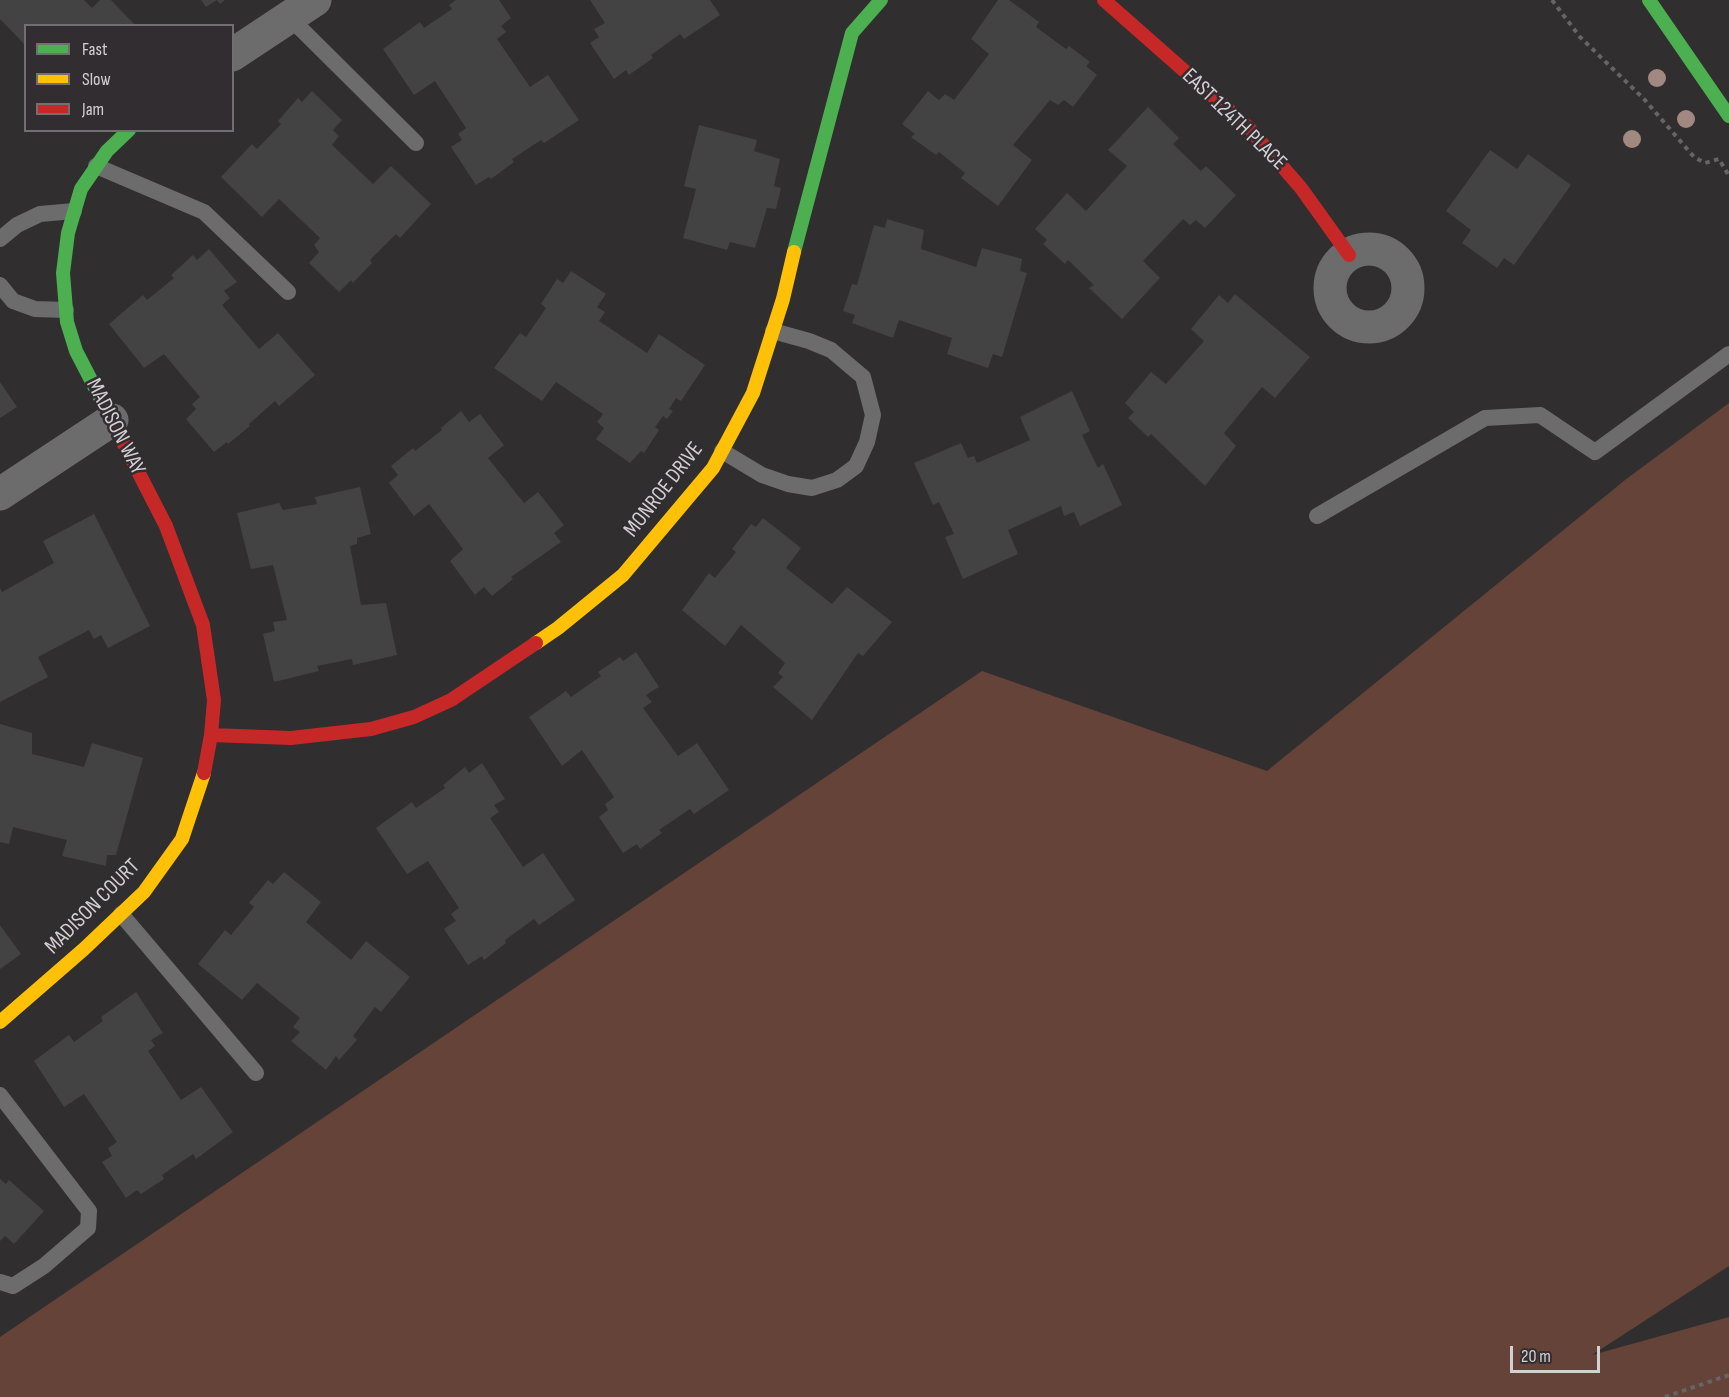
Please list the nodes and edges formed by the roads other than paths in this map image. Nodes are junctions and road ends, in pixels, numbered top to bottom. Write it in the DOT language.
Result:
graph roads {
  1 [pos="881,0"];
  2 [pos="1104,0"];
  3 [pos="1649,0"];
  4 [pos="302,9"];
  5 [pos="234,54"];
  6 [pos="1729,116"];
  7 [pos="127,132"];
  8 [pos="416,143"];
  9 [pos="96,166"];
  10 [pos="75,211"];
  11 [pos="0,239"];
  12 [pos="1349,255"];
  13 [pos="0,285"];
  14 [pos="288,292"];
  15 [pos="66,310"];
  16 [pos="773,331"];
  17 [pos="1729,354"];
  18 [pos="111,420"];
  19 [pos="722,451"];
  20 [pos="0,494"];
  21 [pos="1317,516"];
  22 [pos="212,735"];
  23 [pos="121,914"];
  24 [pos="0,1022"];
  25 [pos="256,1073"];
  26 [pos="0,1095"];
  27 [pos="0,1282"];
  1 -- 16 [label="street, MONROE DRIVE"];
  2 -- 12 [label="street, EAST 124TH PLACE"];
  3 -- 6 [label="street"];
  4 -- 5 [label="street"];
  4 -- 8 [label="lane"];
  7 -- 9 [label="street, MADISON WAY"];
  9 -- 10 [label="street, MADISON WAY"];
  9 -- 14 [label="lane"];
  10 -- 11 [label="lane"];
  10 -- 15 [label="street, MADISON WAY"];
  13 -- 15 [label="lane"];
  15 -- 18 [label="street, MADISON WAY"];
  16 -- 19 [label="street, MONROE DRIVE"];
  16 -- 19 [label="lane"];
  17 -- 21 [label="lane"];
  18 -- 20 [label="street"];
  18 -- 22 [label="street, MADISON WAY"];
  19 -- 22 [label="street, MONROE DRIVE"];
  22 -- 23 [label="street, MADISON COURT"];
  23 -- 24 [label="street, MADISON COURT"];
  23 -- 25 [label="lane"];
  26 -- 27 [label="lane"];
}
